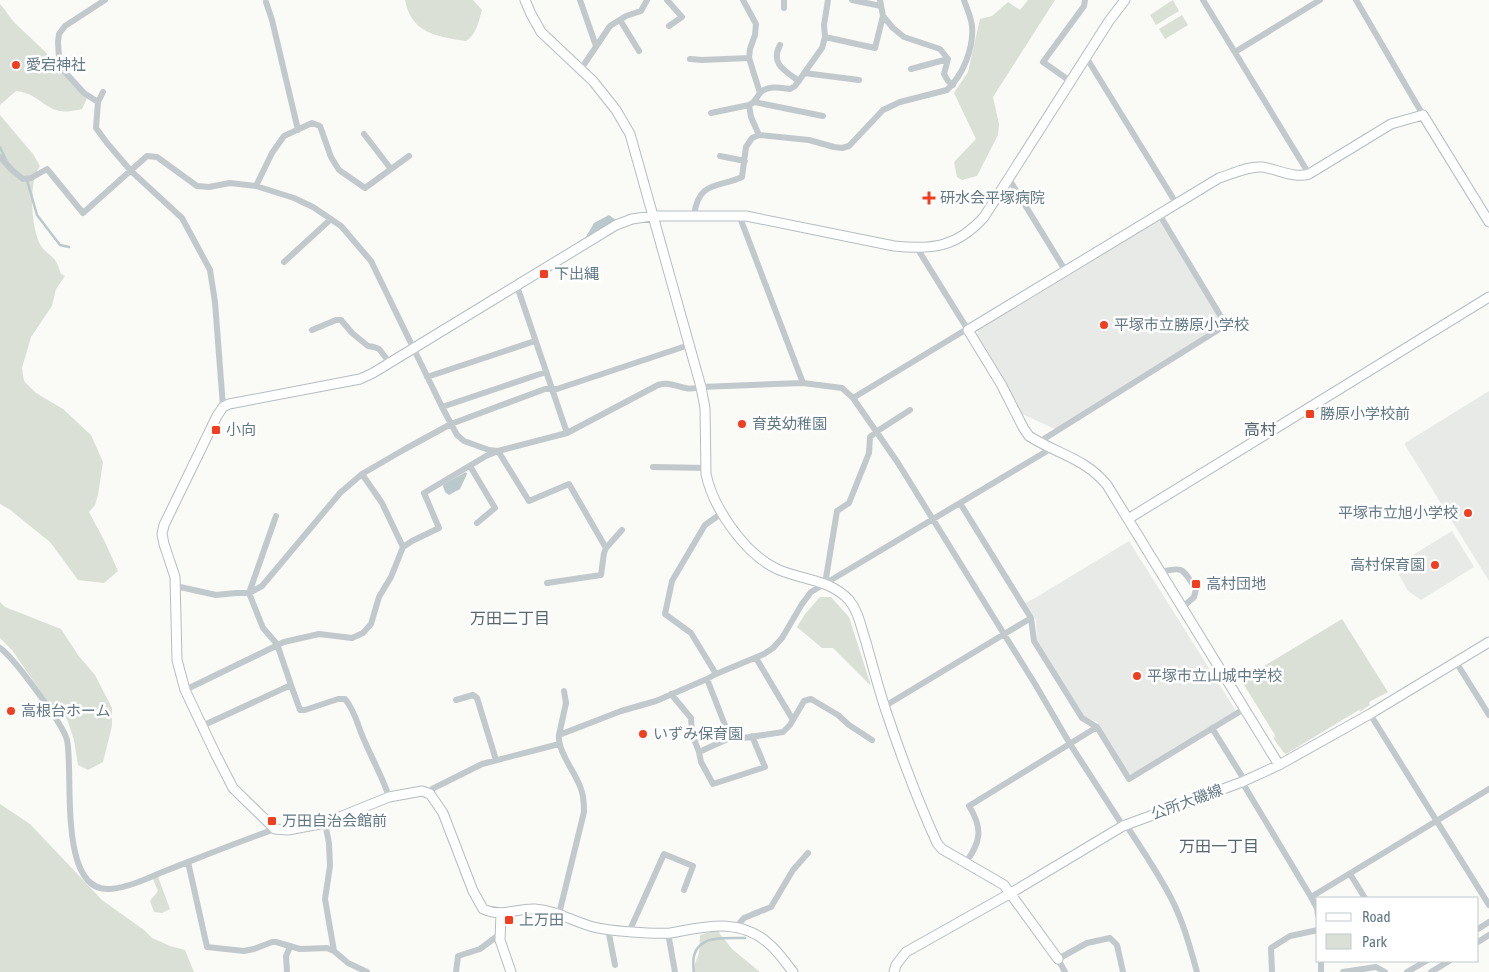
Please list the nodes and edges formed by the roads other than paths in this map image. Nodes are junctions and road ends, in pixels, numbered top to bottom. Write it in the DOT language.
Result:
graph roads {
  1 [pos="104,0"];
  2 [pos="525,0"];
  3 [pos="580,0"];
  4 [pos="647,0"];
  5 [pos="667,0"];
  6 [pos="743,0"];
  7 [pos="784,0"];
  8 [pos="828,0"];
  9 [pos="852,0"];
  10 [pos="964,0"];
  11 [pos="1085,0"];
  12 [pos="1126,0"];
  13 [pos="1203,0"];
  14 [pos="1320,0"];
  15 [pos="1356,0"];
  16 [pos="266,2"];
  17 [pos="881,3"];
  18 [pos="784,8"];
  19 [pos="883,16"];
  20 [pos="620,20"];
  21 [pos="669,26"];
  22 [pos="825,37"];
  23 [pos="780,45"];
  24 [pos="596,46"];
  25 [pos="640,51"];
  26 [pos="1235,52"];
  27 [pos="1086,57"];
  28 [pos="690,58"];
  29 [pos="749,58"];
  30 [pos="948,59"];
  31 [pos="581,69"];
  32 [pos="911,69"];
  33 [pos="804,73"];
  34 [pos="859,80"];
  35 [pos="799,81"];
  36 [pos="1070,82"];
  37 [pos="953,85"];
  38 [pos="103,92"];
  39 [pos="760,93"];
  40 [pos="98,102"];
  41 [pos="752,104"];
  42 [pos="711,113"];
  43 [pos="1423,115"];
  44 [pos="823,116"];
  45 [pos="298,130"];
  46 [pos="364,134"];
  47 [pos="759,135"];
  48 [pos="409,156"];
  49 [pos="720,156"];
  50 [pos="0,157"];
  51 [pos="745,161"];
  52 [pos="391,169"];
  53 [pos="131,171"];
  54 [pos="1309,174"];
  55 [pos="1009,179"];
  56 [pos="256,186"];
  57 [pos="1176,204"];
  58 [pos="1160,214"];
  59 [pos="694,215"];
  60 [pos="739,215"];
  61 [pos="652,216"];
  62 [pos="331,218"];
  63 [pos="1489,222"];
  64 [pos="917,248"];
  65 [pos="284,262"];
  66 [pos="1065,270"];
  67 [pos="516,286"];
  68 [pos="1489,297"];
  69 [pos="312,330"];
  70 [pos="968,330"];
  71 [pos="535,341"];
  72 [pos="689,345"];
  73 [pos="414,348"];
  74 [pos="390,363"];
  75 [pos="546,372"];
  76 [pos="428,377"];
  77 [pos="803,383"];
  78 [pos="701,387"];
  79 [pos="551,388"];
  80 [pos="853,398"];
  81 [pos="223,407"];
  82 [pos="442,407"];
  83 [pos="910,410"];
  84 [pos="451,424"];
  85 [pos="876,432"];
  86 [pos="567,433"];
  87 [pos="1039,442"];
  88 [pos="1052,448"];
  89 [pos="498,451"];
  90 [pos="470,466"];
  91 [pos="653,467"];
  92 [pos="705,468"];
  93 [pos="362,474"];
  94 [pos="960,503"];
  95 [pos="722,513"];
  96 [pos="276,516"];
  97 [pos="1128,519"];
  98 [pos="932,520"];
  99 [pos="478,523"];
  100 [pos="622,530"];
  101 [pos="403,548"];
  102 [pos="606,548"];
  103 [pos="1160,572"];
  104 [pos="547,583"];
  105 [pos="825,584"];
  106 [pos="177,588"];
  107 [pos="249,593"];
  108 [pos="1183,607"];
  109 [pos="1031,618"];
  110 [pos="1004,634"];
  111 [pos="1489,642"];
  112 [pos="277,644"];
  113 [pos="0,648"];
  114 [pos="756,658"];
  115 [pos="1456,662"];
  116 [pos="716,674"];
  117 [pos="707,679"];
  118 [pos="291,685"];
  119 [pos="185,690"];
  120 [pos="564,691"];
  121 [pos="672,694"];
  122 [pos="456,700"];
  123 [pos="885,706"];
  124 [pos="1244,709"];
  125 [pos="1370,714"];
  126 [pos="1489,715"];
  127 [pos="794,720"];
  128 [pos="202,726"];
  129 [pos="1097,727"];
  130 [pos="1212,728"];
  131 [pos="559,735"];
  132 [pos="752,736"];
  133 [pos="730,738"];
  134 [pos="872,740"];
  135 [pos="559,744"];
  136 [pos="1070,744"];
  137 [pos="699,752"];
  138 [pos="496,760"];
  139 [pos="1279,764"];
  140 [pos="1243,781"];
  141 [pos="1489,788"];
  142 [pos="430,794"];
  143 [pos="390,797"];
  144 [pos="1438,820"];
  145 [pos="325,823"];
  146 [pos="1125,826"];
  147 [pos="275,829"];
  148 [pos="808,853"];
  149 [pos="188,862"];
  150 [pos="966,862"];
  151 [pos="1350,874"];
  152 [pos="684,890"];
  153 [pos="1011,893"];
  154 [pos="1311,897"];
  155 [pos="1364,897"];
  156 [pos="1489,906"];
  157 [pos="1316,909"];
  158 [pos="501,914"];
  159 [pos="559,914"];
  160 [pos="736,927"];
  161 [pos="608,929"];
  162 [pos="1316,930"];
  163 [pos="629,932"];
  164 [pos="668,933"];
  165 [pos="500,934"];
  166 [pos="290,947"];
  167 [pos="334,951"];
  168 [pos="1058,959"];
  169 [pos="1424,962"];
  170 [pos="1447,962"];
  171 [pos="615,965"];
  172 [pos="287,972"];
  173 [pos="366,972"];
  174 [pos="456,972"];
  175 [pos="511,972"];
  176 [pos="675,972"];
  177 [pos="793,972"];
  178 [pos="894,972"];
  179 [pos="1065,972"];
  180 [pos="1123,972"];
  181 [pos="1197,972"];
  182 [pos="1272,972"];
  183 [pos="1344,972"];
  184 [pos="1385,972"];
  185 [pos="1407,972"];
  186 [pos="1431,972"];
  1 -- 40 [label="street"];
  2 -- 31 [label="street"];
  3 -- 24 [label="street"];
  4 -- 20 [label="street"];
  5 -- 21 [label="street"];
  6 -- 29 [label="street"];
  7 -- 18 [label="street"];
  8 -- 22 [label="street"];
  9 -- 17 [label="street"];
  10 -- 37 [label="street"];
  11 -- 36 [label="street"];
  12 -- 27 [label="street"];
  13 -- 26 [label="street"];
  14 -- 26 [label="street"];
  15 -- 43 [label="street"];
  16 -- 45 [label="street"];
  17 -- 19 [label="street"];
  19 -- 22 [label="street"];
  19 -- 30 [label="street"];
  20 -- 24 [label="street"];
  20 -- 25 [label="street"];
  22 -- 33 [label="street"];
  23 -- 35 [label="street"];
  24 -- 31 [label="street"];
  26 -- 54 [label="street"];
  27 -- 36 [label="street"];
  27 -- 57 [label="street"];
  28 -- 29 [label="street"];
  29 -- 39 [label="street"];
  30 -- 32 [label="street"];
  30 -- 37 [label="street"];
  31 -- 61 [label="street"];
  33 -- 34 [label="street"];
  33 -- 35 [label="street"];
  35 -- 39 [label="street"];
  36 -- 55 [label="street"];
  37 -- 47 [label="street"];
  38 -- 40 [label="street"];
  39 -- 41 [label="street"];
  40 -- 53 [label="street"];
  41 -- 42 [label="street"];
  41 -- 44 [label="street"];
  41 -- 47 [label="street"];
  43 -- 54 [label="street"];
  43 -- 63 [label="street"];
  45 -- 52 [label="street"];
  45 -- 56 [label="street"];
  46 -- 52 [label="street"];
  47 -- 51 [label="street"];
  48 -- 52 [label="street"];
  49 -- 51 [label="street"];
  50 -- 53 [label="street"];
  51 -- 59 [label="street"];
  53 -- 56 [label="street"];
  53 -- 81 [label="street"];
  54 -- 57 [label="street"];
  55 -- 64 [label="street"];
  55 -- 66 [label="street"];
  56 -- 62 [label="street"];
  57 -- 58 [label="street"];
  58 -- 66 [label="street"];
  58 -- 87 [label="street"];
  59 -- 60 [label="street"];
  59 -- 61 [label="street"];
  60 -- 64 [label="street"];
  60 -- 77 [label="street"];
  61 -- 67 [label="street"];
  61 -- 72 [label="street"];
  62 -- 65 [label="street"];
  62 -- 73 [label="street"];
  64 -- 70 [label="street"];
  66 -- 70 [label="street"];
  67 -- 71 [label="street"];
  67 -- 73 [label="street"];
  68 -- 97 [label="street"];
  69 -- 74 [label="street"];
  70 -- 80 [label="street"];
  70 -- 87 [label="street"];
  71 -- 75 [label="street"];
  71 -- 76 [label="street"];
  72 -- 78 [label="street"];
  72 -- 79 [label="street"];
  73 -- 74 [label="street"];
  73 -- 76 [label="street"];
  74 -- 81 [label="street"];
  75 -- 79 [label="street"];
  75 -- 82 [label="street"];
  76 -- 82 [label="street"];
  77 -- 78 [label="street"];
  77 -- 80 [label="street"];
  78 -- 86 [label="street"];
  78 -- 92 [label="street"];
  79 -- 84 [label="street"];
  79 -- 86 [label="street"];
  80 -- 85 [label="street"];
  81 -- 106 [label="street"];
  82 -- 84 [label="street"];
  83 -- 85 [label="street"];
  84 -- 89 [label="street"];
  84 -- 93 [label="street"];
  85 -- 98 [label="street"];
  85 -- 105 [label="street"];
  86 -- 89 [label="street"];
  87 -- 88 [label="street"];
  88 -- 94 [label="street"];
  88 -- 97 [label="street"];
  89 -- 90 [label="street"];
  89 -- 102 [label="street"];
  90 -- 99 [label="street"];
  90 -- 101 [label="street"];
  91 -- 92 [label="street"];
  92 -- 95 [label="street"];
  93 -- 101 [label="street"];
  93 -- 107 [label="street"];
  94 -- 98 [label="street"];
  94 -- 109 [label="street"];
  95 -- 105 [label="street"];
  95 -- 116 [label="street"];
  96 -- 107 [label="street"];
  97 -- 103 [label="street"];
  98 -- 105 [label="street"];
  98 -- 110 [label="street"];
  100 -- 102 [label="street"];
  101 -- 112 [label="street"];
  102 -- 104 [label="street"];
  103 -- 108 [label="street"];
  103 -- 108 [label="street"];
  105 -- 114 [label="street"];
  105 -- 123 [label="street"];
  106 -- 107 [label="street"];
  106 -- 119 [label="street"];
  107 -- 112 [label="street"];
  108 -- 124 [label="street"];
  109 -- 110 [label="street"];
  109 -- 129 [label="street"];
  110 -- 123 [label="street"];
  110 -- 136 [label="street"];
  111 -- 115 [label="street, 公所大磯線"];
  112 -- 118 [label="street"];
  112 -- 119 [label="street"];
  113 -- 149 [label="street"];
  114 -- 116 [label="street"];
  114 -- 127 [label="street"];
  115 -- 125 [label="street, 公所大磯線"];
  115 -- 126 [label="street"];
  116 -- 117 [label="street"];
  117 -- 121 [label="street"];
  117 -- 133 [label="street"];
  118 -- 128 [label="street"];
  118 -- 143 [label="street"];
  119 -- 128 [label="street"];
  120 -- 131 [label="street"];
  121 -- 131 [label="street"];
  121 -- 137 [label="street"];
  122 -- 138 [label="street"];
  123 -- 150 [label="street"];
  124 -- 130 [label="street"];
  124 -- 139 [label="street"];
  125 -- 139 [label="street, 公所大磯線"];
  125 -- 144 [label="street"];
  127 -- 132 [label="street"];
  127 -- 134 [label="street"];
  128 -- 147 [label="street"];
  129 -- 130 [label="street"];
  129 -- 136 [label="street"];
  130 -- 140 [label="street"];
  131 -- 135 [label="street"];
  132 -- 133 [label="street"];
  132 -- 137 [label="street"];
  133 -- 137 [label="street"];
  135 -- 138 [label="street"];
  135 -- 159 [label="street"];
  136 -- 146 [label="street"];
  136 -- 150 [label="street"];
  138 -- 142 [label="street"];
  139 -- 140 [label="street, 公所大磯線"];
  140 -- 146 [label="street, 公所大磯線"];
  140 -- 154 [label="street"];
  141 -- 144 [label="street"];
  142 -- 143 [label="street"];
  142 -- 158 [label="street"];
  143 -- 145 [label="street"];
  144 -- 151 [label="street"];
  144 -- 156 [label="street"];
  145 -- 147 [label="street"];
  145 -- 167 [label="street"];
  146 -- 153 [label="street, 公所大磯線"];
  146 -- 181 [label="street"];
  147 -- 149 [label="street"];
  148 -- 160 [label="street"];
  149 -- 166 [label="street"];
  150 -- 153 [label="street"];
  151 -- 154 [label="street"];
  151 -- 155 [label="street"];
  152 -- 163 [label="street"];
  153 -- 168 [label="street"];
  153 -- 178 [label="street, 公所大磯線"];
  154 -- 157 [label="street"];
  158 -- 159 [label="street"];
  158 -- 165 [label="street"];
  159 -- 161 [label="street"];
  160 -- 164 [label="street"];
  160 -- 177 [label="street"];
  161 -- 163 [label="street"];
  161 -- 171 [label="street"];
  162 -- 182 [label="street"];
  163 -- 164 [label="street"];
  164 -- 176 [label="street"];
  165 -- 174 [label="street"];
  165 -- 175 [label="street"];
  166 -- 167 [label="street"];
  166 -- 172 [label="street"];
  167 -- 173 [label="street"];
  168 -- 179 [label="street"];
  168 -- 180 [label="street"];
  169 -- 185 [label="street"];
  170 -- 186 [label="street"];
  183 -- 184 [label="street"];
}
